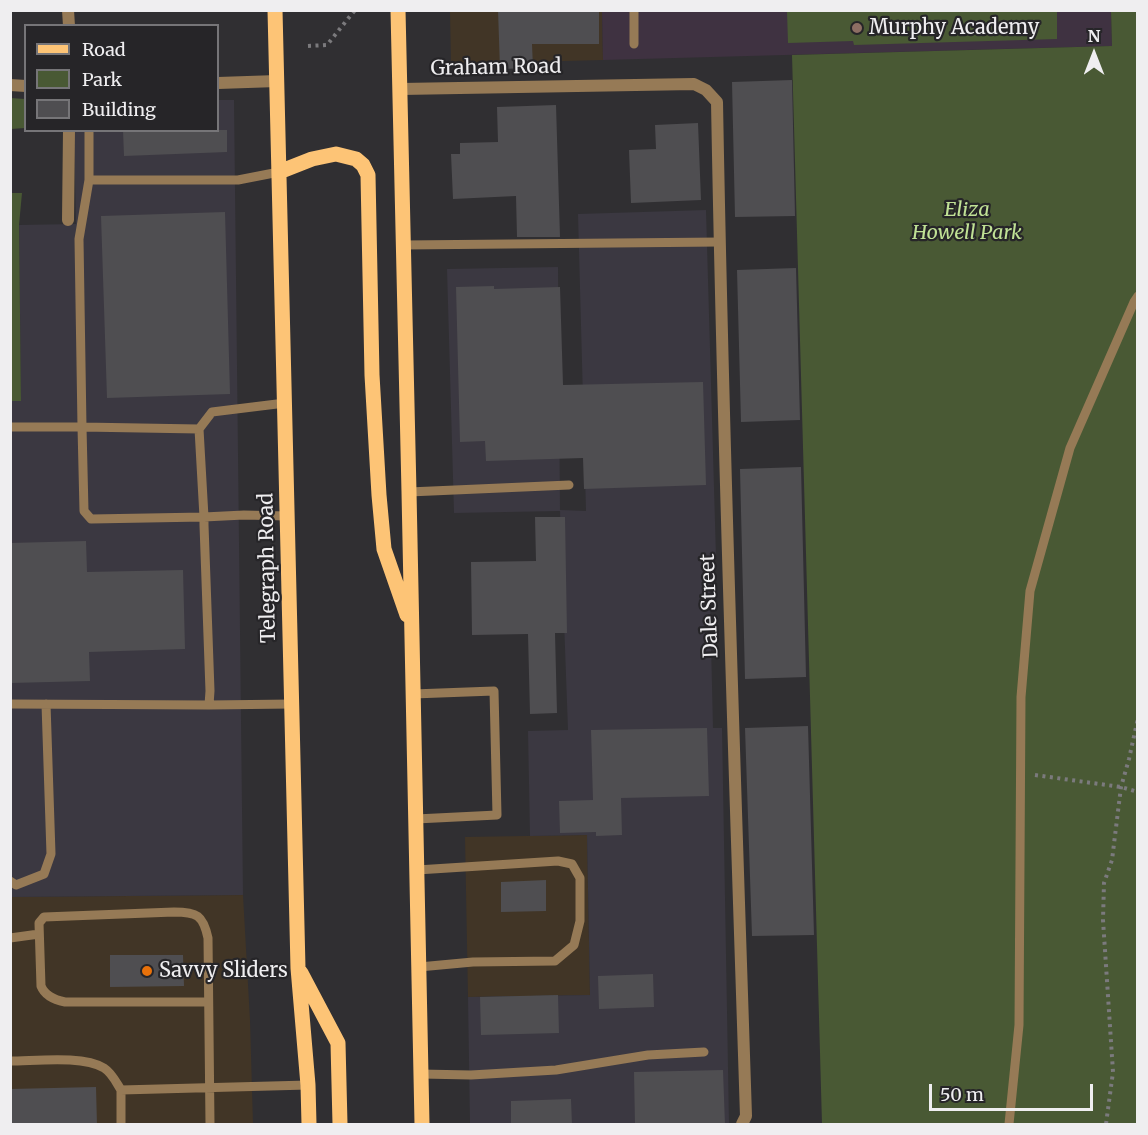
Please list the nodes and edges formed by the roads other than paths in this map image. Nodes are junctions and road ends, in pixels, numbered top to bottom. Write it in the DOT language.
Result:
graph roads {
  1 [pos="275,10"];
  2 [pos="398,10"];
  3 [pos="634,10"];
  4 [pos="634,44"];
  5 [pos="277,81"];
  6 [pos="219,83"];
  7 [pos="401,89"];
  8 [pos="706,90"];
  9 [pos="69,132"];
  10 [pos="89,132"];
  11 [pos="279,172"];
  12 [pos="89,180"];
  13 [pos="68,220"];
  14 [pos="720,242"];
  15 [pos="404,245"];
  16 [pos="1137,296"];
  17 [pos="285,403"];
  18 [pos="10,427"];
  19 [pos="82,427"];
  20 [pos="199,429"];
  21 [pos="569,485"];
  22 [pos="410,492"];
  23 [pos="287,516"];
  24 [pos="204,518"];
  25 [pos="412,630"];
  26 [pos="413,694"];
  27 [pos="10,704"];
  28 [pos="46,704"];
  29 [pos="292,704"];
  30 [pos="209,705"];
  31 [pos="416,819"];
  32 [pos="417,870"];
  33 [pos="10,881"];
  34 [pos="39,934"];
  35 [pos="10,938"];
  36 [pos="419,967"];
  37 [pos="298,968"];
  38 [pos="208,1002"];
  39 [pos="704,1052"];
  40 [pos="10,1061"];
  41 [pos="421,1074"];
  42 [pos="308,1085"];
  43 [pos="209,1087"];
  44 [pos="121,1090"];
  45 [pos="121,1125"];
  46 [pos="210,1125"];
  47 [pos="309,1125"];
  48 [pos="340,1125"];
  49 [pos="422,1125"];
  50 [pos="742,1125"];
  51 [pos="1009,1125"];
  1 -- 5 [label="main road, Telegraph Road"];
  2 -- 7 [label="main road"];
  3 -- 4 [label="lane"];
  5 -- 6 [label="street"];
  5 -- 11 [label="main road, Telegraph Road"];
  7 -- 8 [label="street, Graham Road"];
  7 -- 15 [label="main road"];
  8 -- 14 [label="street, Dale Street"];
  9 -- 13 [label="street"];
  10 -- 12 [label="lane"];
  11 -- 12 [label="lane"];
  11 -- 17 [label="main road, Telegraph Road"];
  11 -- 25 [label="main road"];
  12 -- 19 [label="lane"];
  14 -- 15 [label="lane"];
  14 -- 50 [label="street, Dale Street"];
  15 -- 22 [label="main road"];
  16 -- 51 [label="lane"];
  17 -- 20 [label="lane"];
  17 -- 23 [label="main road, Telegraph Road"];
  18 -- 19 [label="lane"];
  19 -- 20 [label="lane"];
  19 -- 24 [label="lane"];
  20 -- 24 [label="lane"];
  21 -- 22 [label="lane"];
  22 -- 25 [label="main road"];
  23 -- 24 [label="lane"];
  23 -- 29 [label="main road, Telegraph Road"];
  24 -- 30 [label="lane"];
  25 -- 26 [label="main road"];
  26 -- 31 [label="main road"];
  26 -- 31 [label="lane"];
  27 -- 28 [label="lane"];
  28 -- 30 [label="lane"];
  28 -- 33 [label="lane"];
  29 -- 30 [label="lane"];
  29 -- 37 [label="main road, Telegraph Road"];
  31 -- 32 [label="main road"];
  32 -- 36 [label="main road"];
  32 -- 36 [label="lane"];
  34 -- 35 [label="lane"];
  34 -- 38 [label="lane"];
  34 -- 38 [label="lane"];
  36 -- 41 [label="main road"];
  37 -- 42 [label="main road, Telegraph Road"];
  37 -- 48 [label="main road"];
  38 -- 43 [label="lane"];
  39 -- 41 [label="lane"];
  40 -- 44 [label="lane"];
  41 -- 49 [label="main road"];
  42 -- 43 [label="lane"];
  42 -- 47 [label="main road, Telegraph Road"];
  43 -- 44 [label="lane"];
  43 -- 46 [label="lane"];
  44 -- 45 [label="lane"];
}
